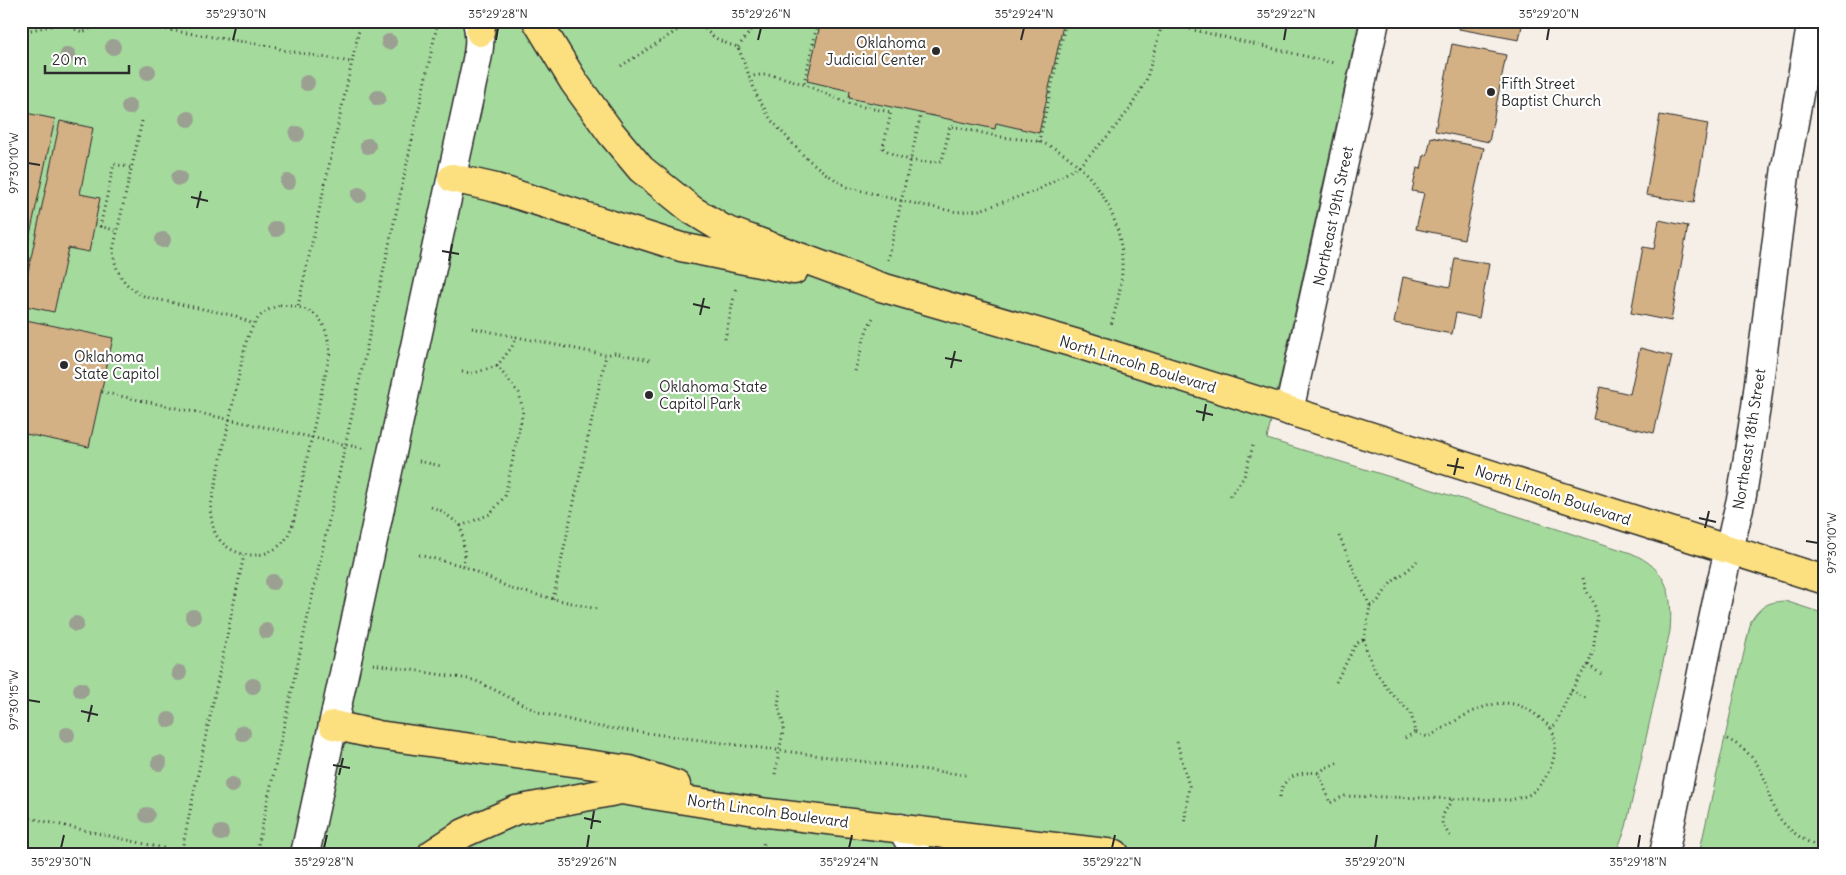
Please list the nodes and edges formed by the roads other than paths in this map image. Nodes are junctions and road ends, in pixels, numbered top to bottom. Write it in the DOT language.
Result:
graph roads {
  1 [pos="537,21"];
  2 [pos="1812,21"];
  3 [pos="1371,22"];
  4 [pos="480,25"];
  5 [pos="452,178"];
  6 [pos="882,288"];
  7 [pos="1289,411"];
  8 [pos="1729,551"];
  9 [pos="1825,580"];
  10 [pos="334,725"];
  11 [pos="768,813"];
  12 [pos="901,828"];
  13 [pos="305,854"];
  14 [pos="432,854"];
  15 [pos="917,854"];
  16 [pos="1115,854"];
  17 [pos="1664,854"];
  1 -- 6 [label="main road, North Lincoln Boulevard"];
  2 -- 8 [label="street, Northeast 18th Street"];
  3 -- 7 [label="street, Northeast 19th Street"];
  4 -- 5 [label="street"];
  5 -- 6 [label="main road"];
  5 -- 10 [label="street"];
  6 -- 7 [label="main road, North Lincoln Boulevard"];
  7 -- 8 [label="main road, North Lincoln Boulevard"];
  8 -- 9 [label="main road, North Lincoln Boulevard"];
  8 -- 17 [label="street, Northeast 18th Street"];
  10 -- 11 [label="main road"];
  10 -- 13 [label="street"];
  11 -- 12 [label="main road, North Lincoln Boulevard"];
  11 -- 14 [label="main road, North Lincoln Boulevard"];
  12 -- 15 [label="street"];
  12 -- 16 [label="main road, North Lincoln Boulevard"];
}
